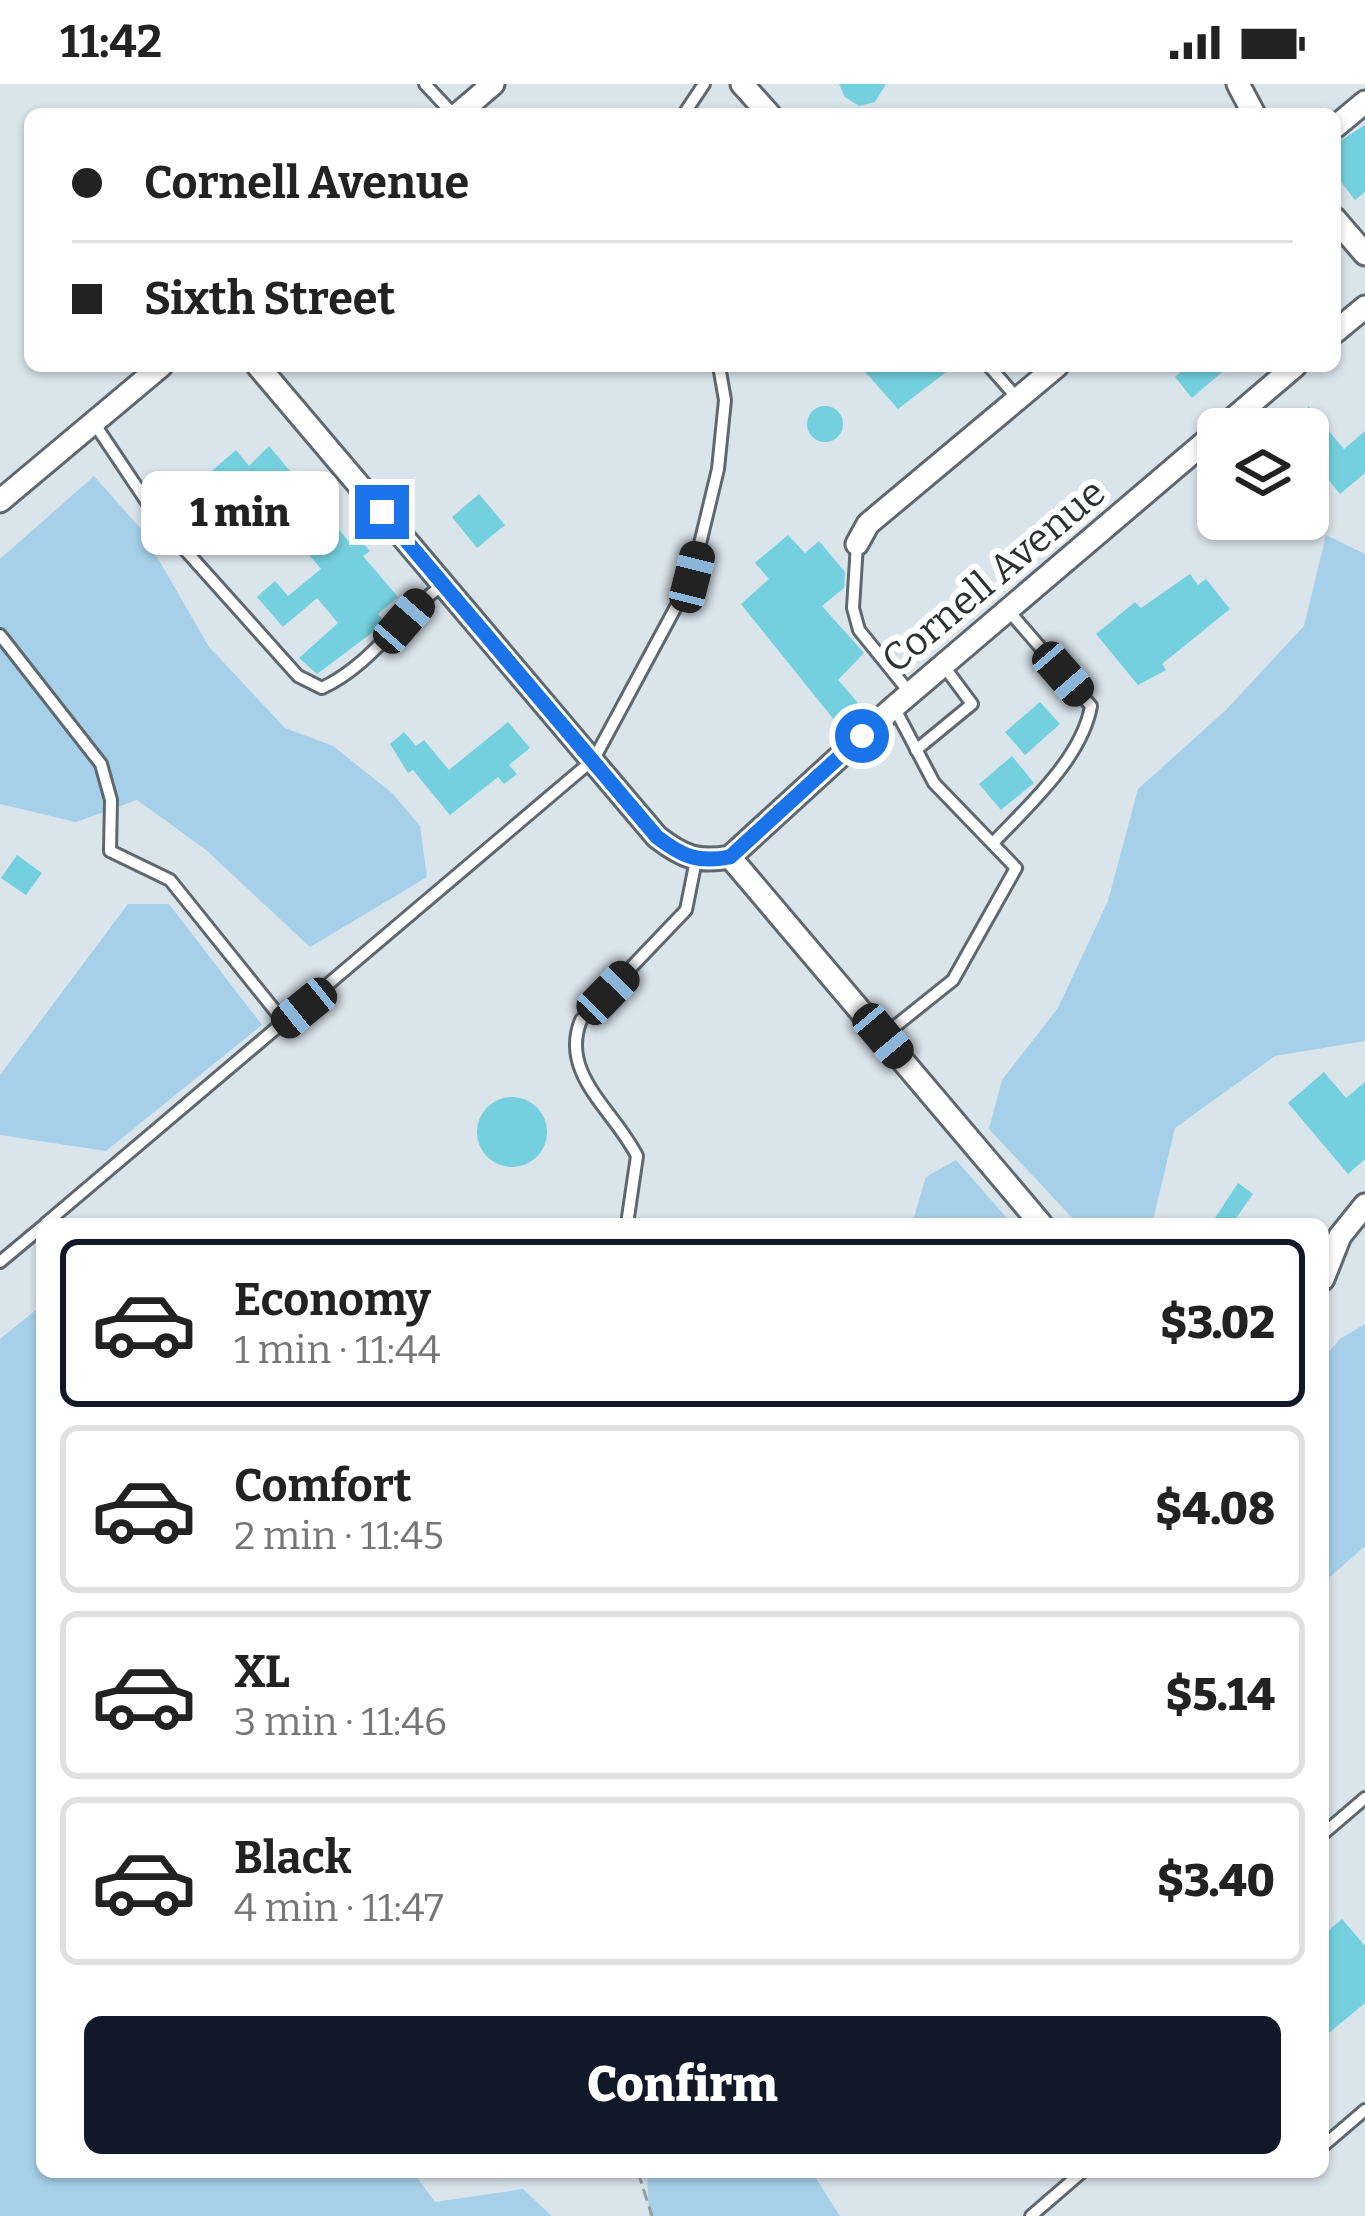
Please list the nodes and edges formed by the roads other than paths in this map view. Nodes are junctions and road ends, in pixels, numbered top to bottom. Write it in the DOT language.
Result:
graph roads {
  1 [pos="425,84"];
  2 [pos="493,84"];
  3 [pos="742,84"];
  4 [pos="1365,102"];
  5 [pos="450,108"];
  6 [pos="463,108"];
  7 [pos="764,108"];
  8 [pos="1341,122"];
  9 [pos="1341,225"];
  10 [pos="1365,254"];
  11 [pos="1365,307"];
  12 [pos="1341,327"];
  13 [pos="154,372"];
  14 [pos="263,372"];
  15 [pos="720,372"];
  16 [pos="994,372"];
  17 [pos="1050,372"];
  18 [pos="1288,372"];
  19 [pos="1018,399"];
  20 [pos="1246,408"];
  21 [pos="94,423"];
  22 [pos="1197,449"];
  23 [pos="0,501"];
  24 [pos="857,544"];
  25 [pos="444,584"];
  26 [pos="1007,610"];
  27 [pos="0,635"];
  28 [pos="943,665"];
  29 [pos="903,700"];
  30 [pos="916,750"];
  31 [pos="594,759"];
  32 [pos="993,843"];
  33 [pos="730,857"];
  34 [pos="700,861"];
  35 [pos="285,1023"];
  36 [pos="883,1036"];
  37 [pos="1365,1205"];
  38 [pos="52,1218"];
  39 [pos="628,1218"];
  40 [pos="1036,1218"];
  41 [pos="36,1232"];
  42 [pos="0,1262"];
  43 [pos="1329,1264"];
  44 [pos="1364,1800"];
  45 [pos="1329,1829"];
  46 [pos="1365,2110"];
  47 [pos="1329,2141"];
  48 [pos="1075,2178"];
  49 [pos="1031,2216"];
  1 -- 5 [label="lane"];
  2 -- 6 [label="street"];
  3 -- 7 [label="street"];
  4 -- 8 [label="street"];
  9 -- 10 [label="street"];
  11 -- 12 [label="street"];
  13 -- 21 [label="street"];
  14 -- 25 [label="street"];
  15 -- 31 [label="lane"];
  16 -- 19 [label="lane"];
  17 -- 19 [label="street"];
  18 -- 20 [label="street, Cornell Avenue"];
  19 -- 24 [label="street"];
  21 -- 23 [label="street"];
  21 -- 25 [label="lane"];
  22 -- 26 [label="street, Cornell Avenue"];
  24 -- 29 [label="lane"];
  25 -- 31 [label="street"];
  26 -- 28 [label="street, Cornell Avenue"];
  26 -- 32 [label="lane"];
  27 -- 35 [label="lane"];
  28 -- 29 [label="street, Cornell Avenue"];
  28 -- 30 [label="lane"];
  29 -- 30 [label="lane"];
  29 -- 33 [label="street, Cornell Avenue"];
  30 -- 32 [label="lane"];
  31 -- 34 [label="street"];
  31 -- 35 [label="lane"];
  32 -- 36 [label="lane"];
  33 -- 34 [label="street"];
  33 -- 36 [label="street"];
  34 -- 39 [label="lane"];
  35 -- 38 [label="lane"];
  36 -- 40 [label="street"];
  37 -- 43 [label="street"];
  41 -- 42 [label="lane"];
  44 -- 45 [label="lane"];
  46 -- 47 [label="lane"];
  48 -- 49 [label="lane"];
}
